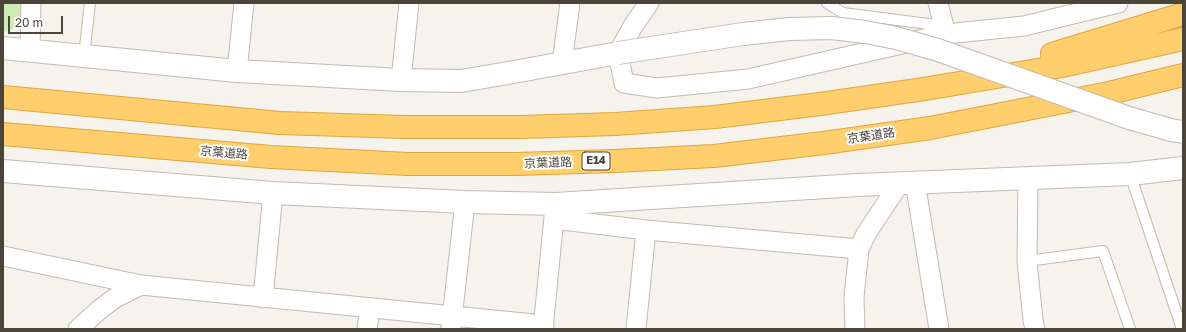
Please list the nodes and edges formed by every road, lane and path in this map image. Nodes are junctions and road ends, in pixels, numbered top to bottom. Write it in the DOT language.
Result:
graph roads {
  1 [pos="32,3"];
  2 [pos="90,3"];
  3 [pos="244,3"];
  4 [pos="409,3"];
  5 [pos="570,3"];
  6 [pos="649,3"];
  7 [pos="827,3"];
  8 [pos="938,3"];
  9 [pos="1118,3"];
  10 [pos="1183,14"];
  11 [pos="945,30"];
  12 [pos="1183,39"];
  13 [pos="3,48"];
  14 [pos="30,50"];
  15 [pos="618,53"];
  16 [pos="84,56"];
  17 [pos="562,63"];
  18 [pos="237,71"];
  19 [pos="1183,75"];
  20 [pos="401,80"];
  21 [pos="924,89"];
  22 [pos="3,97"];
  23 [pos="1183,132"];
  24 [pos="3,134"];
  25 [pos="1183,168"];
  26 [pos="3,171"];
  27 [pos="1130,174"];
  28 [pos="1028,178"];
  29 [pos="907,183"];
  30 [pos="273,193"];
  31 [pos="465,202"];
  32 [pos="555,211"];
  33 [pos="646,230"];
  34 [pos="858,249"];
  35 [pos="3,256"];
  36 [pos="1028,261"];
  37 [pos="141,285"];
  38 [pos="263,298"];
  39 [pos="370,308"];
  40 [pos="452,323"];
  41 [pos="543,327"];
  42 [pos="78,329"];
  43 [pos="368,329"];
  44 [pos="636,329"];
  45 [pos="855,329"];
  46 [pos="938,329"];
  47 [pos="1035,329"];
  48 [pos="1130,329"];
  49 [pos="1182,329"];
  1 -- 14 [label="street"];
  2 -- 16 [label="lane"];
  3 -- 18 [label="street"];
  4 -- 20 [label="street"];
  5 -- 17 [label="street"];
  6 -- 15 [label="street"];
  7 -- 11 [label="lane"];
  8 -- 11 [label="street"];
  9 -- 11 [label="street"];
  10 -- 21 [label="highway"];
  11 -- 15 [label="street"];
  12 -- 21 [label="highway"];
  13 -- 14 [label="street"];
  14 -- 16 [label="street"];
  15 -- 17 [label="street"];
  15 -- 23 [label="street, bridge"];
  16 -- 18 [label="street"];
  17 -- 20 [label="street"];
  18 -- 20 [label="street"];
  19 -- 24 [label="highway, 京葉道路 / E14"];
  21 -- 22 [label="highway"];
  25 -- 27 [label="street"];
  26 -- 30 [label="street"];
  27 -- 28 [label="street"];
  27 -- 49 [label="lane"];
  28 -- 29 [label="street"];
  28 -- 36 [label="street"];
  29 -- 32 [label="street"];
  29 -- 34 [label="street"];
  29 -- 46 [label="street"];
  30 -- 31 [label="street"];
  30 -- 38 [label="street"];
  31 -- 32 [label="street"];
  31 -- 40 [label="street"];
  32 -- 33 [label="street"];
  32 -- 41 [label="street"];
  33 -- 34 [label="street"];
  33 -- 44 [label="street"];
  34 -- 45 [label="street"];
  35 -- 37 [label="street"];
  36 -- 47 [label="street"];
  36 -- 48 [label="lane"];
  37 -- 38 [label="street"];
  37 -- 42 [label="street"];
  38 -- 39 [label="street"];
  39 -- 40 [label="street"];
  39 -- 43 [label="street"];
  40 -- 41 [label="street"];
}
